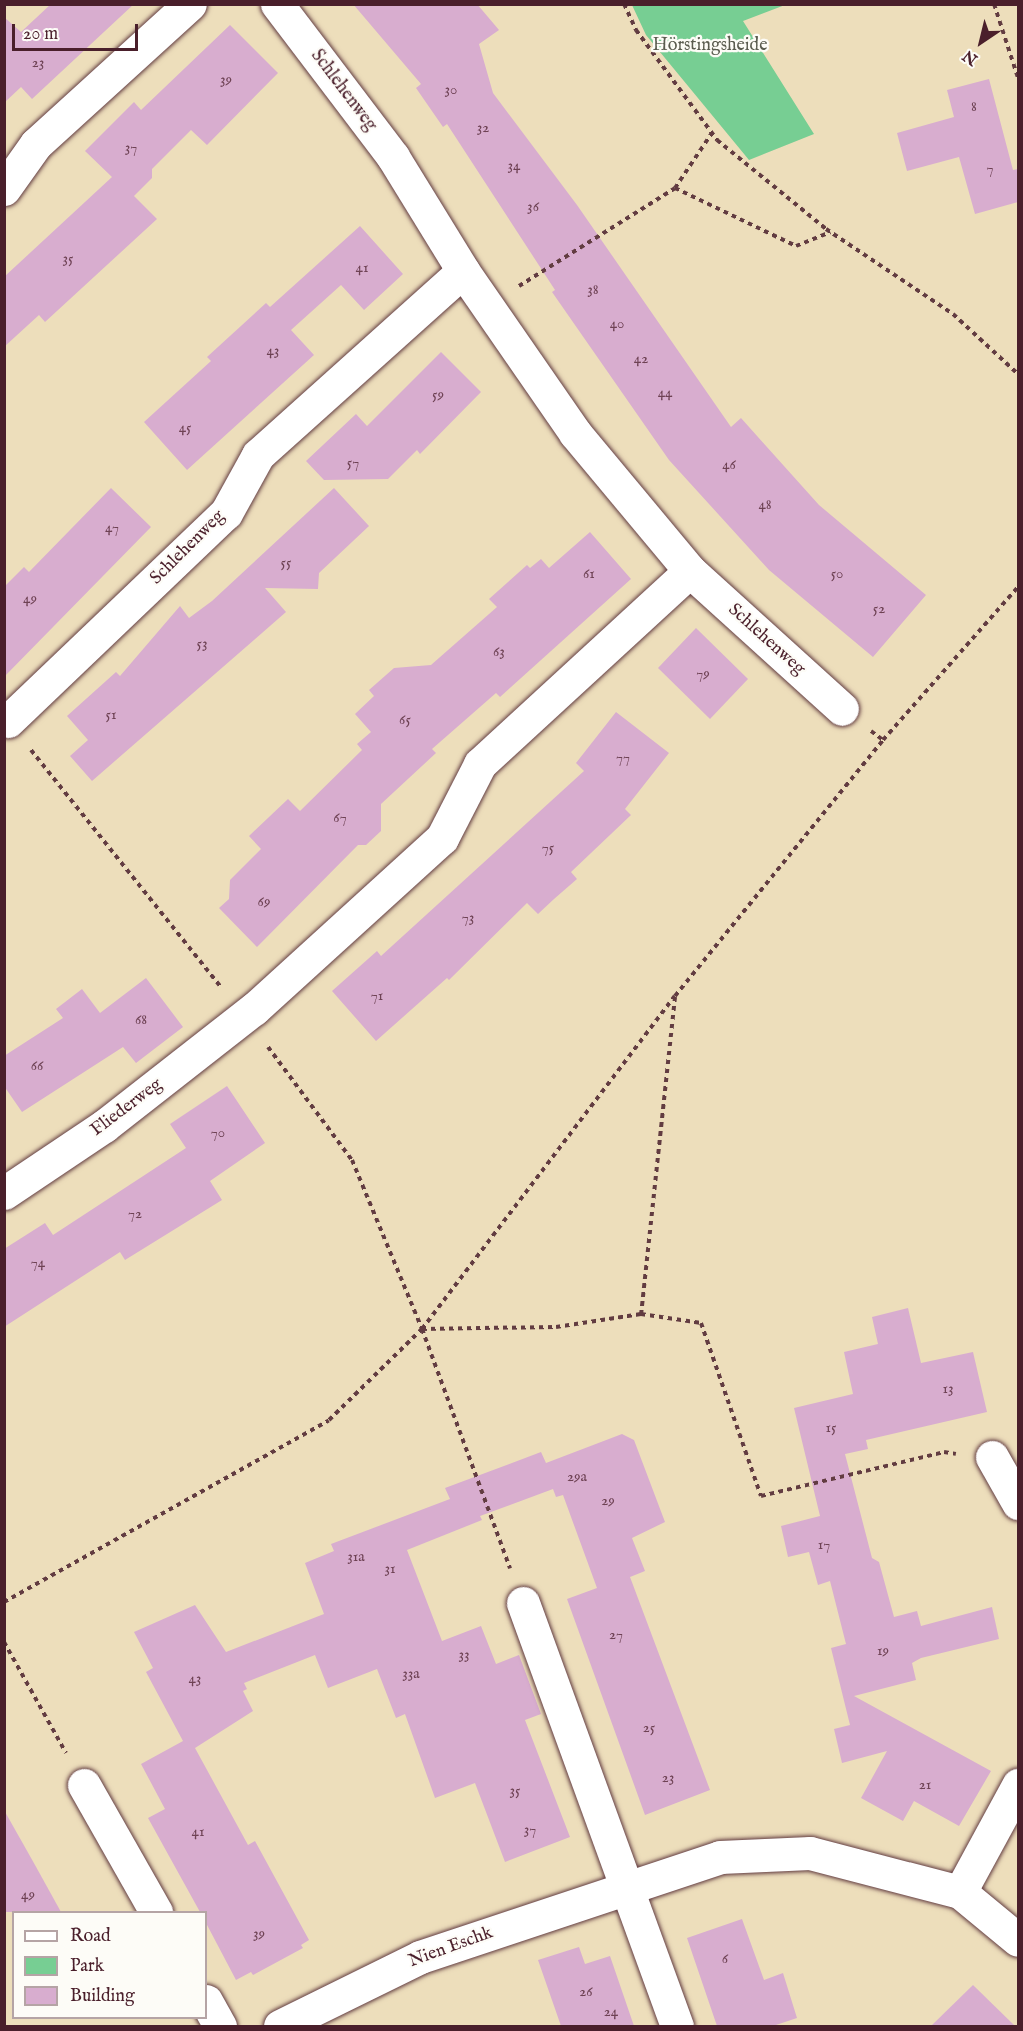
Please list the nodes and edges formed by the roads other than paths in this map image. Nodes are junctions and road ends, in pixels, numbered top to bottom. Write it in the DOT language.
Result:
graph roads {
  1 [pos="190,4"];
  2 [pos="277,4"];
  3 [pos="4,189"];
  4 [pos="463,271"];
  5 [pos="690,571"];
  6 [pos="842,708"];
  7 [pos="8,721"];
  8 [pos="4,1193"];
  9 [pos="992,1457"];
  10 [pos="1018,1503"];
  11 [pos="523,1603"];
  12 [pos="84,1785"];
  13 [pos="1018,1785"];
  14 [pos="628,1886"];
  15 [pos="960,1892"];
  16 [pos="155,1911"];
  17 [pos="1018,1940"];
  18 [pos="207,2003"];
  19 [pos="220,2026"];
  20 [pos="280,2026"];
  21 [pos="677,2026"];
  1 -- 3 [label="street"];
  2 -- 4 [label="street, Schlehenweg"];
  4 -- 5 [label="street, Schlehenweg"];
  4 -- 7 [label="street, Schlehenweg"];
  5 -- 6 [label="street, Schlehenweg"];
  5 -- 8 [label="street, Fliederweg"];
  9 -- 10 [label="street"];
  11 -- 14 [label="street"];
  12 -- 16 [label="street"];
  13 -- 15 [label="street"];
  14 -- 15 [label="street, Nien Eschk"];
  14 -- 20 [label="street, Nien Eschk"];
  14 -- 21 [label="street"];
  15 -- 17 [label="street, Nien Eschk"];
  18 -- 19 [label="street"];
}
